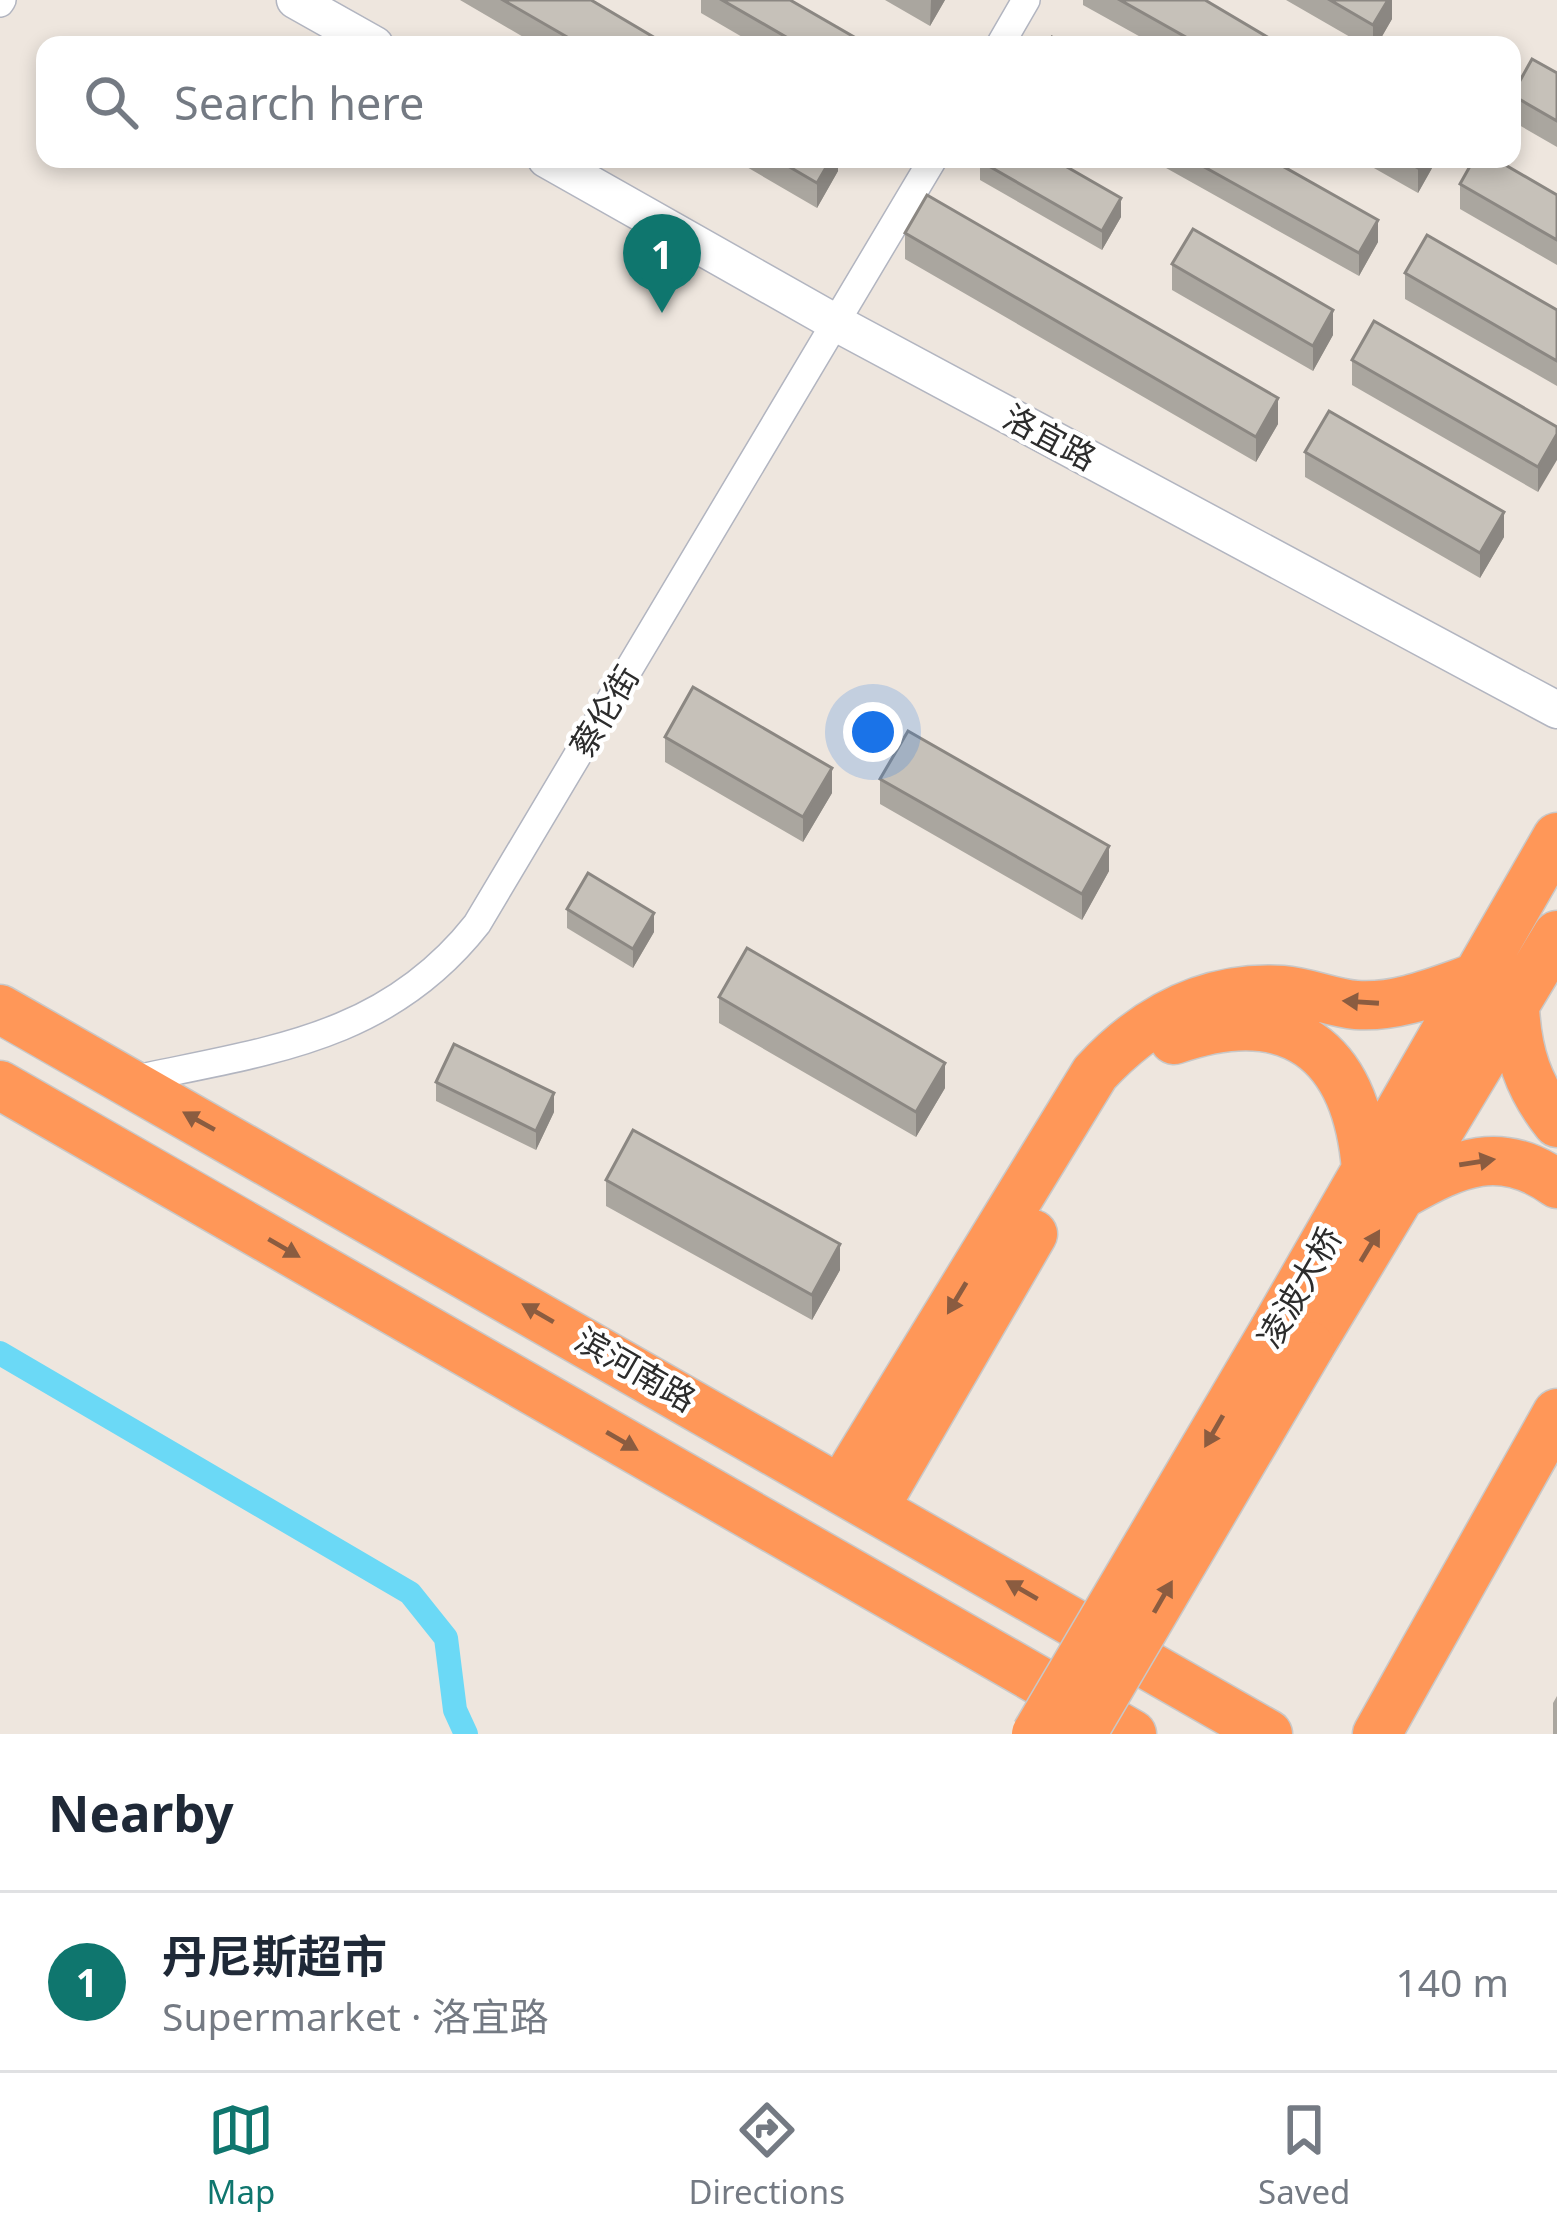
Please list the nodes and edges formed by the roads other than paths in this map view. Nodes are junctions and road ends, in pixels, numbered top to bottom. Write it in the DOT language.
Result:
graph roads {
  1 [pos="264,0"];
  2 [pos="295,0"];
  3 [pos="1026,0"];
  4 [pos="328,36"];
  5 [pos="359,36"];
  6 [pos="1005,36"];
  7 [pos="563,168"];
  8 [pos="592,168"];
  9 [pos="928,168"];
  10 [pos="840,316"];
  11 [pos="1557,691"];
  12 [pos="1557,710"];
  13 [pos="1557,838"];
  14 [pos="1557,934"];
  15 [pos="1474,978"];
  16 [pos="1515,1007"];
  17 [pos="0,1009"];
  18 [pos="71,1049"];
  19 [pos="127,1081"];
  20 [pos="20,1097"];
  21 [pos="1557,1123"];
  22 [pos="1383,1183"];
  23 [pos="1557,1184"];
  24 [pos="1292,1338"];
  25 [pos="1557,1413"];
  26 [pos="1557,1469"];
  27 [pos="859,1496"];
  28 [pos="1036,1734"];
  29 [pos="1082,1734"];
  30 [pos="1132,1734"];
  31 [pos="1268,1734"];
  32 [pos="1377,1734"];
  33 [pos="1408,1734"];
  1 -- 4 [label="street"];
  2 -- 5 [label="street"];
  3 -- 6 [label="street"];
  7 -- 10 [label="street, 洛宜路"];
  8 -- 10 [label="street, 洛宜路"];
  9 -- 10 [label="street, 蔡伦街"];
  10 -- 11 [label="street, 洛宜路"];
  10 -- 12 [label="street, 洛宜路"];
  10 -- 19 [label="street, 蔡伦街"];
  13 -- 15 [label="highway, 凌波大桥"];
  14 -- 16 [label="highway, 凌波大桥"];
  15 -- 22 [label="highway, 凌波大桥"];
  15 -- 27 [label="highway, one-way"];
  16 -- 21 [label="highway"];
  16 -- 22 [label="highway, 凌波大桥"];
  17 -- 18 [label="highway, 滨河南路"];
  18 -- 19 [label="highway, 滨河南路"];
  18 -- 20 [label="highway"];
  27 -- 19 [label="highway, 滨河南路, one-way"];
  20 -- 30 [label="highway, one-way"];
  22 -- 23 [label="highway, one-way"];
  22 -- 24 [label="highway, 凌波大桥"];
  22 -- 27 [label="highway"];
  24 -- 28 [label="highway, 凌波大桥, one-way, bridge"];
  29 -- 24 [label="highway, 凌波大桥, one-way, bridge"];
  25 -- 32 [label="highway"];
  26 -- 33 [label="highway"];
  31 -- 27 [label="highway, 滨河南路, one-way"];
}
